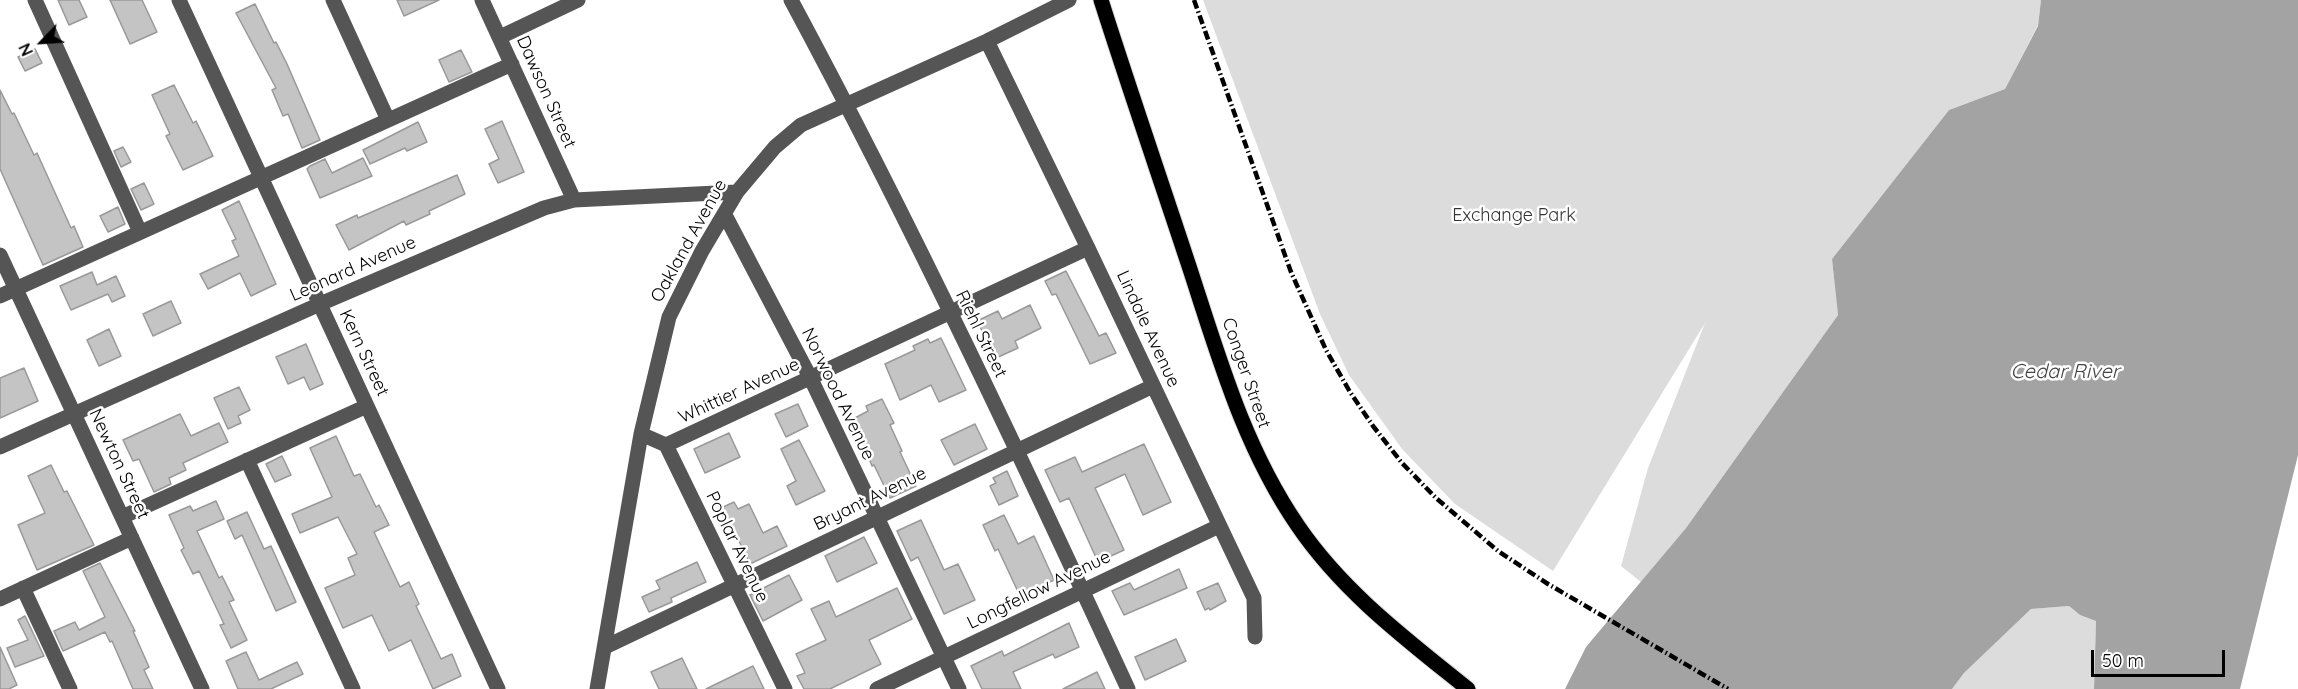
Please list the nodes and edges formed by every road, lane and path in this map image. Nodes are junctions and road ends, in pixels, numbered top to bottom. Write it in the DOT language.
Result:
graph roads {
  1 [pos="35,0"];
  2 [pos="179,0"];
  3 [pos="333,0"];
  4 [pos="482,0"];
  5 [pos="578,0"];
  6 [pos="791,0"];
  7 [pos="1069,0"];
  8 [pos="1101,0"];
  9 [pos="500,37"];
  10 [pos="987,41"];
  11 [pos="512,64"];
  12 [pos="847,105"];
  13 [pos="388,120"];
  14 [pos="261,176"];
  15 [pos="738,192"];
  16 [pos="574,200"];
  17 [pos="725,215"];
  18 [pos="140,232"];
  19 [pos="1088,248"];
  20 [pos="0,255"];
  21 [pos="16,289"];
  22 [pos="0,296"];
  23 [pos="320,304"];
  24 [pos="950,314"];
  25 [pos="811,379"];
  26 [pos="1153,386"];
  27 [pos="367,406"];
  28 [pos="74,414"];
  29 [pos="641,434"];
  30 [pos="666,446"];
  31 [pos="0,447"];
  32 [pos="1016,451"];
  33 [pos="247,460"];
  34 [pos="122,517"];
  35 [pos="877,517"];
  36 [pos="1219,526"];
  37 [pos="132,538"];
  38 [pos="734,586"];
  39 [pos="23,588"];
  40 [pos="1082,590"];
  41 [pos="0,599"];
  42 [pos="1255,637"];
  43 [pos="605,647"];
  44 [pos="943,658"];
  45 [pos="70,689"];
  46 [pos="202,689"];
  47 [pos="353,689"];
  48 [pos="498,689"];
  49 [pos="597,689"];
  50 [pos="785,689"];
  51 [pos="877,689"];
  52 [pos="959,689"];
  53 [pos="1128,689"];
  54 [pos="1468,689"];
  1 -- 18 [label="street"];
  2 -- 14 [label="street, Kern Street"];
  3 -- 13 [label="street"];
  4 -- 9 [label="street, Dawson Street"];
  5 -- 9 [label="street"];
  6 -- 12 [label="street, Riehl Street"];
  7 -- 10 [label="street, Oakland Avenue"];
  8 -- 54 [label="main road, Conger Street"];
  9 -- 11 [label="street, Dawson Street"];
  10 -- 12 [label="street, Oakland Avenue"];
  10 -- 19 [label="street, Lindale Avenue"];
  11 -- 13 [label="street"];
  11 -- 16 [label="street, Dawson Street"];
  12 -- 15 [label="street, Oakland Avenue"];
  12 -- 24 [label="street, Riehl Street"];
  13 -- 14 [label="street"];
  14 -- 18 [label="street"];
  14 -- 23 [label="street, Kern Street"];
  15 -- 16 [label="street, Leonard Avenue"];
  15 -- 17 [label="street, Oakland Avenue"];
  16 -- 23 [label="street, Leonard Avenue"];
  17 -- 25 [label="street, Norwood Avenue"];
  17 -- 29 [label="street, Oakland Avenue"];
  18 -- 21 [label="street"];
  19 -- 24 [label="street, Whittier Avenue"];
  19 -- 26 [label="street, Lindale Avenue"];
  20 -- 21 [label="street, Newton Street"];
  21 -- 22 [label="street"];
  21 -- 28 [label="street, Newton Street"];
  23 -- 27 [label="street, Kern Street"];
  23 -- 28 [label="street, Leonard Avenue"];
  24 -- 25 [label="street, Whittier Avenue"];
  24 -- 32 [label="street, Riehl Street"];
  25 -- 30 [label="street, Whittier Avenue"];
  25 -- 35 [label="street, Norwood Avenue"];
  26 -- 32 [label="street, Bryant Avenue"];
  26 -- 36 [label="street, Lindale Avenue"];
  27 -- 33 [label="street"];
  27 -- 48 [label="street, Kern Street"];
  28 -- 31 [label="street, Leonard Avenue"];
  28 -- 34 [label="street, Newton Street"];
  29 -- 30 [label="street"];
  29 -- 43 [label="street, Oakland Avenue"];
  30 -- 38 [label="street, Poplar Avenue"];
  32 -- 35 [label="street, Bryant Avenue"];
  32 -- 40 [label="street, Riehl Street"];
  33 -- 34 [label="street"];
  33 -- 47 [label="street"];
  34 -- 37 [label="street, Newton Street"];
  35 -- 38 [label="street, Bryant Avenue"];
  35 -- 44 [label="street, Norwood Avenue"];
  36 -- 40 [label="street, Longfellow Avenue"];
  36 -- 42 [label="street, Lindale Avenue"];
  37 -- 39 [label="street"];
  37 -- 46 [label="street, Newton Street"];
  38 -- 43 [label="street, Bryant Avenue"];
  38 -- 50 [label="street, Poplar Avenue"];
  39 -- 41 [label="street"];
  39 -- 45 [label="street"];
  40 -- 44 [label="street, Longfellow Avenue"];
  40 -- 53 [label="street, Riehl Street"];
  43 -- 49 [label="street, Oakland Avenue"];
  44 -- 51 [label="street, Longfellow Avenue"];
  44 -- 52 [label="street, Norwood Avenue"];
}
